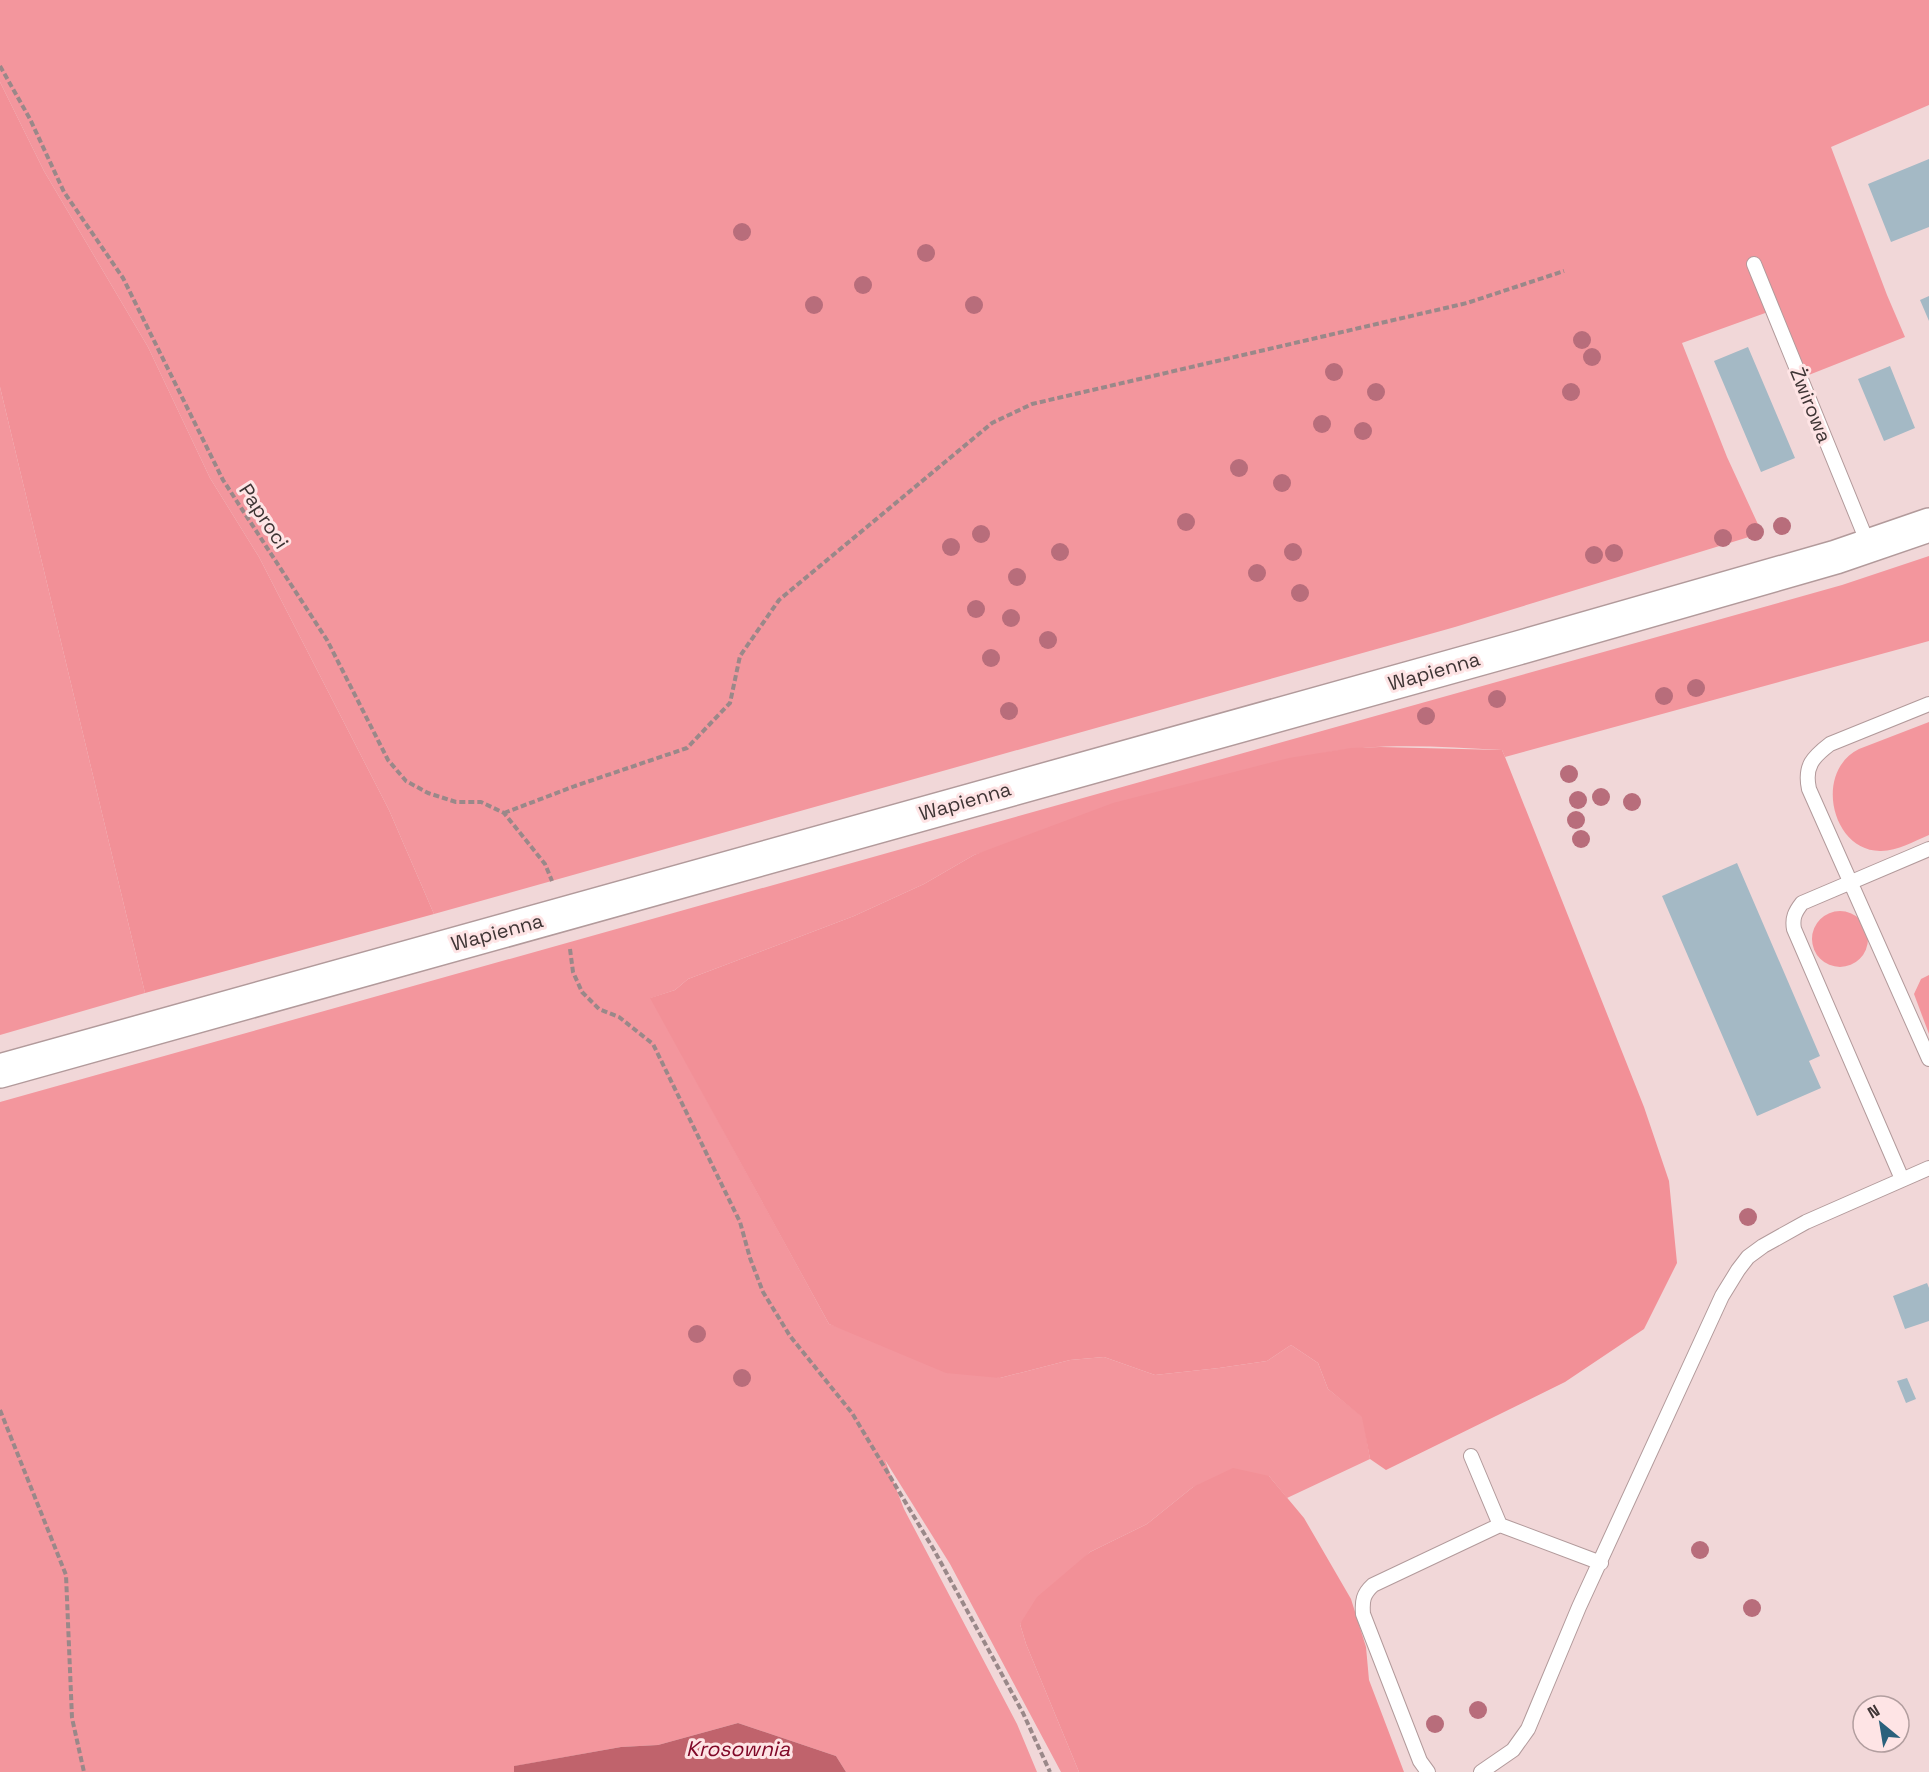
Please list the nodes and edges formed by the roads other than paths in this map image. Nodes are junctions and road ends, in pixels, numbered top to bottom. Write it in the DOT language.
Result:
graph roads {
  1 [pos="1754,264"];
  2 [pos="1929,525"];
  3 [pos="1869,546"];
  4 [pos="1929,704"];
  5 [pos="1929,849"];
  6 [pos="1850,882"];
  7 [pos="1929,1059"];
  8 [pos="0,1071"];
  9 [pos="1929,1168"];
  10 [pos="1902,1179"];
  11 [pos="1471,1456"];
  12 [pos="1500,1525"];
  13 [pos="1601,1563"];
  14 [pos="1428,1772"];
  15 [pos="1481,1772"];
  1 -- 3 [label="lane, Żwirowa"];
  2 -- 3 [label="street, Wapienna"];
  3 -- 8 [label="street, Wapienna"];
  4 -- 6 [label="lane"];
  5 -- 6 [label="lane"];
  6 -- 7 [label="lane"];
  6 -- 10 [label="lane"];
  9 -- 10 [label="lane"];
  10 -- 13 [label="lane"];
  11 -- 12 [label="lane"];
  12 -- 13 [label="lane"];
  12 -- 14 [label="lane"];
  13 -- 15 [label="lane"];
}
